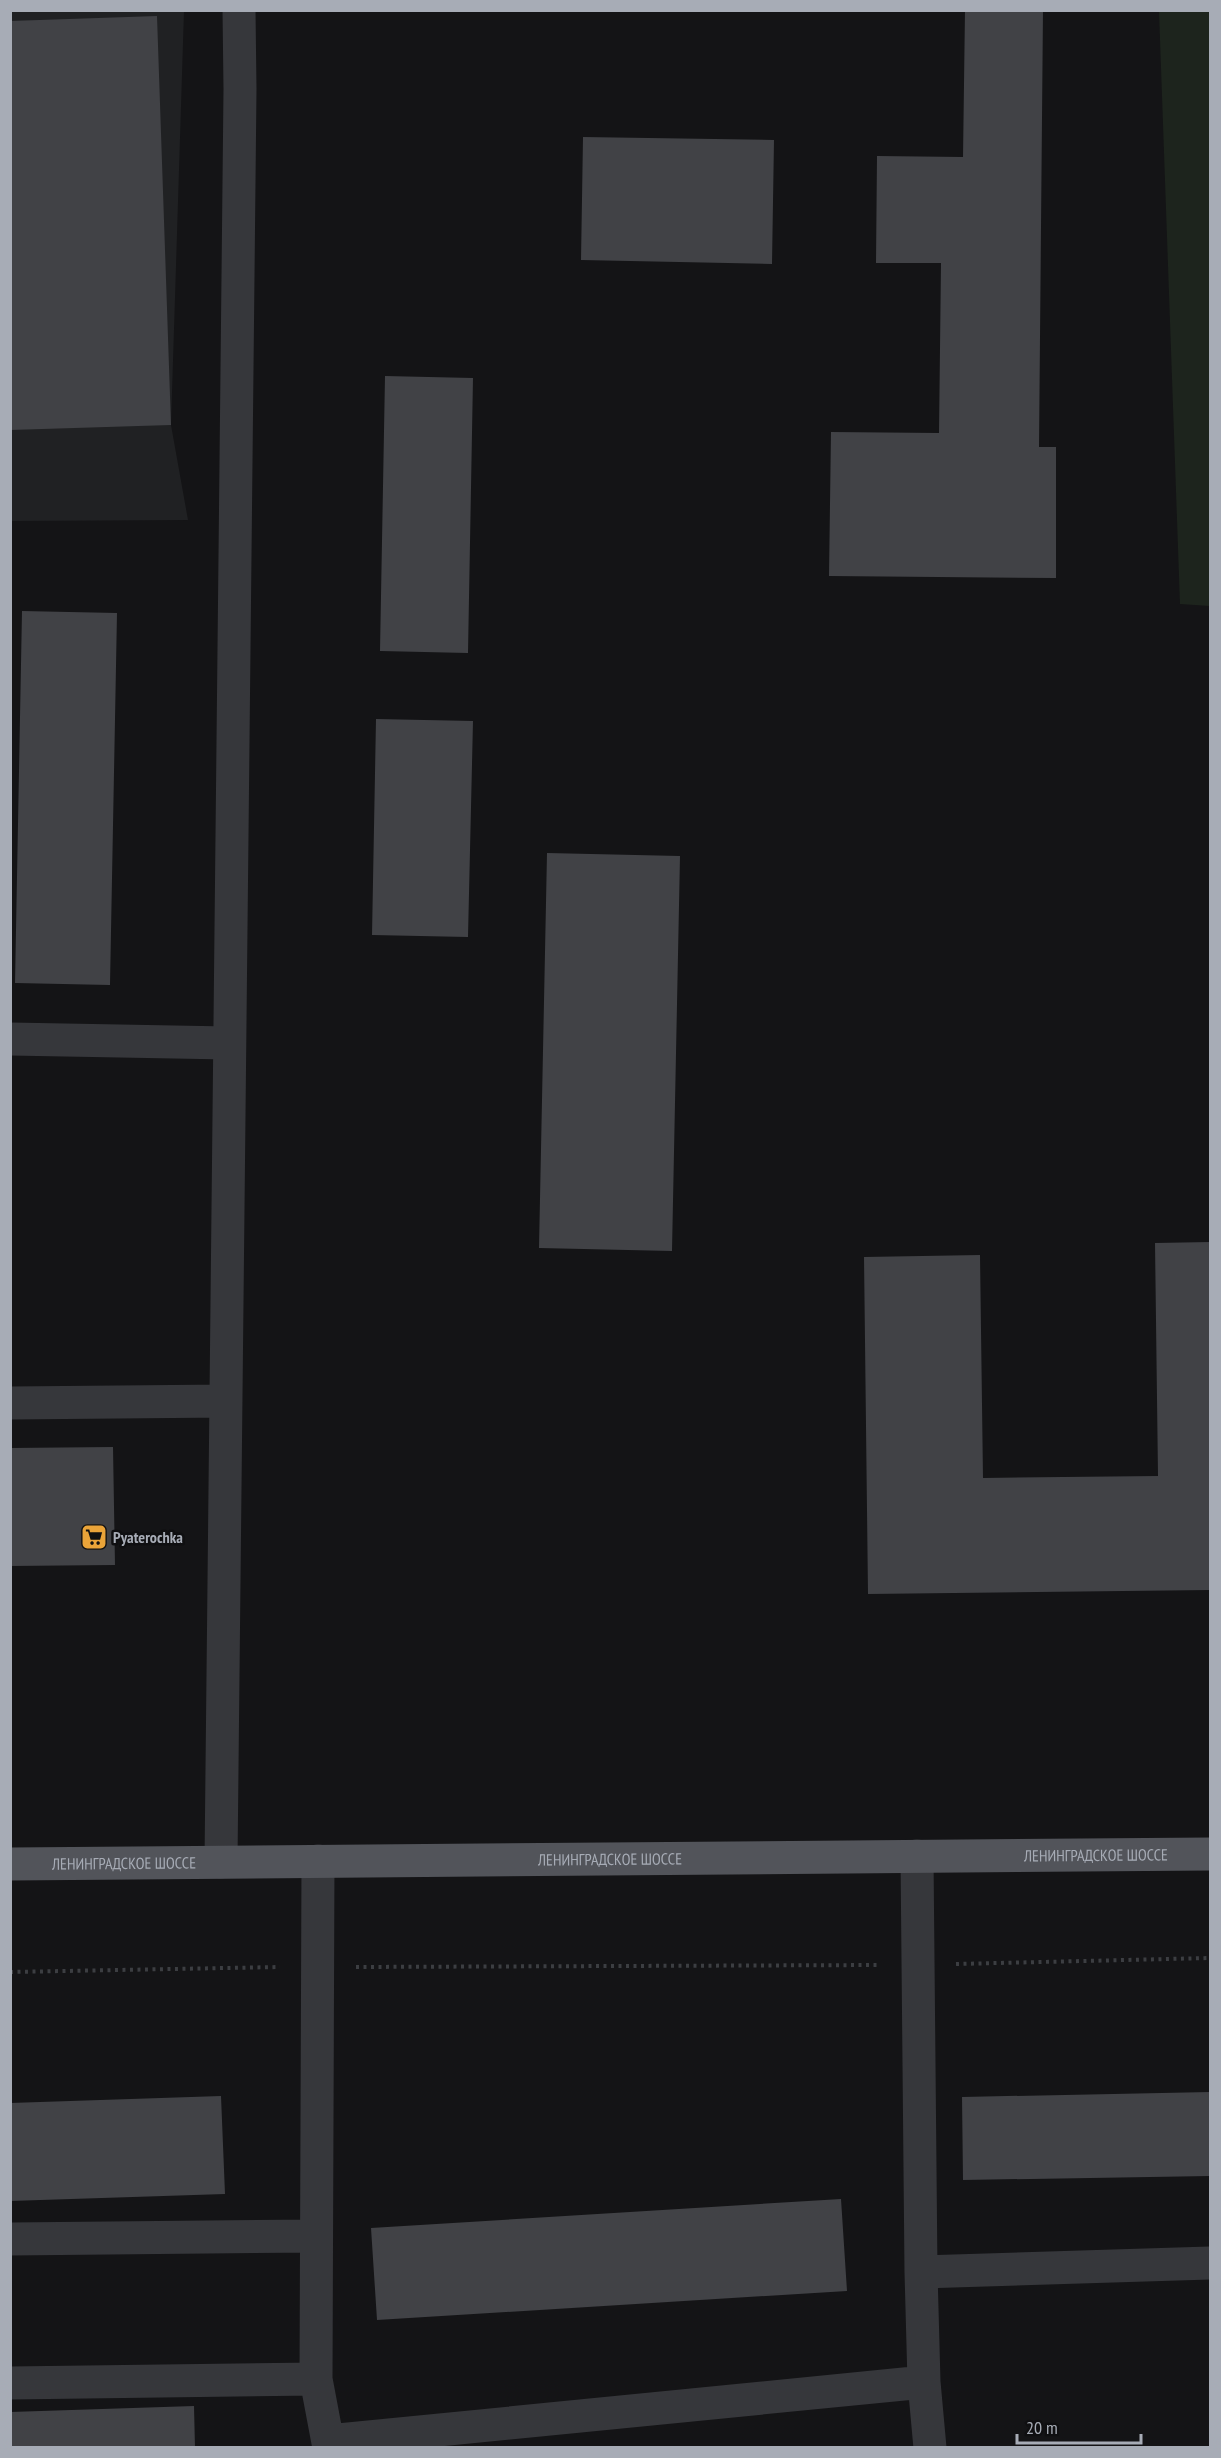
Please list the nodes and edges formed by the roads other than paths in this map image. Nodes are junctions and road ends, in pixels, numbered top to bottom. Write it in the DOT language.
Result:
graph roads {
  1 [pos="239,10"];
  2 [pos="10,1038"];
  3 [pos="230,1043"];
  4 [pos="226,1401"];
  5 [pos="10,1403"];
  6 [pos="1210,1854"];
  7 [pos="916,1856"];
  8 [pos="318,1861"];
  9 [pos="221,1862"];
  10 [pos="10,1864"];
  11 [pos="316,2236"];
  12 [pos="10,2239"];
  13 [pos="1210,2263"];
  14 [pos="921,2272"];
  15 [pos="316,2379"];
  16 [pos="924,2382"];
  17 [pos="10,2383"];
  18 [pos="329,2444"];
  19 [pos="930,2448"];
  1 -- 3 [label="street"];
  2 -- 3 [label="street"];
  3 -- 4 [label="street"];
  4 -- 5 [label="street"];
  4 -- 9 [label="street"];
  6 -- 7 [label="main road, ЛЕНИНГРАДСКОЕ ШОССЕ"];
  7 -- 8 [label="main road, ЛЕНИНГРАДСКОЕ ШОССЕ"];
  7 -- 14 [label="street"];
  8 -- 9 [label="main road, ЛЕНИНГРАДСКОЕ ШОССЕ"];
  8 -- 11 [label="street"];
  9 -- 10 [label="main road, ЛЕНИНГРАДСКОЕ ШОССЕ"];
  11 -- 12 [label="street"];
  11 -- 15 [label="street"];
  13 -- 14 [label="street"];
  14 -- 16 [label="street"];
  15 -- 17 [label="street"];
  15 -- 18 [label="street"];
  16 -- 18 [label="street"];
  16 -- 19 [label="street"];
}
